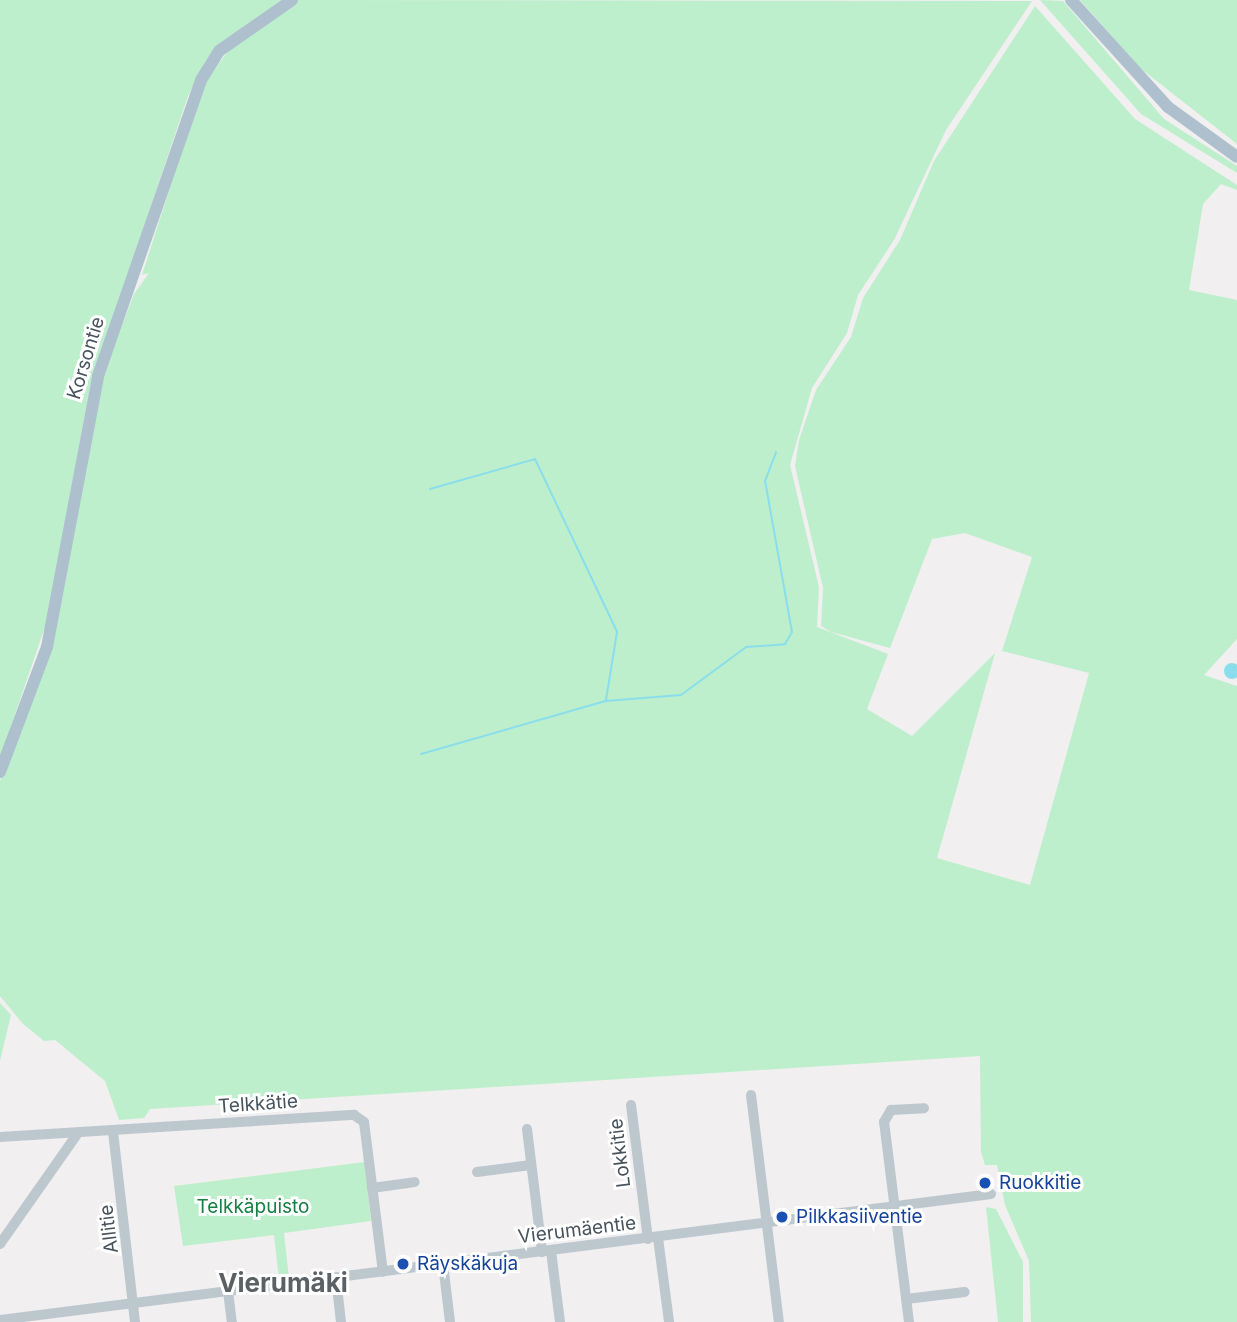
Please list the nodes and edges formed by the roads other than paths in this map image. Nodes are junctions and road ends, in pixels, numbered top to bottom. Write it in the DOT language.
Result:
graph roads {
  1 [pos="292,0"];
  2 [pos="1071,0"];
  3 [pos="1237,157"];
  4 [pos="0,772"];
  5 [pos="751,1095"];
  6 [pos="631,1105"];
  7 [pos="924,1108"];
  8 [pos="527,1129"];
  9 [pos="113,1132"];
  10 [pos="78,1133"];
  11 [pos="0,1137"];
  12 [pos="531,1166"];
  13 [pos="477,1172"];
  14 [pos="415,1182"];
  15 [pos="372,1188"];
  16 [pos="991,1194"];
  17 [pos="893,1208"];
  18 [pos="765,1224"];
  19 [pos="653,1239"];
  20 [pos="0,1244"];
  21 [pos="547,1252"];
  22 [pos="443,1264"];
  23 [pos="383,1272"];
  24 [pos="335,1278"];
  25 [pos="228,1291"];
  26 [pos="965,1292"];
  27 [pos="906,1299"];
  28 [pos="136,1303"];
  29 [pos="42,1318"];
  30 [pos="0,1320"];
  31 [pos="135,1322"];
  32 [pos="232,1322"];
  33 [pos="341,1322"];
  34 [pos="450,1322"];
  35 [pos="560,1322"];
  36 [pos="669,1322"];
  37 [pos="779,1322"];
  38 [pos="909,1322"];
  1 -- 4 [label="main road, Korsontie"];
  2 -- 3 [label="main road"];
  5 -- 18 [label="street"];
  6 -- 19 [label="street, Lokkitie"];
  7 -- 17 [label="street"];
  8 -- 12 [label="street"];
  9 -- 10 [label="street, Telkkätie"];
  9 -- 15 [label="street, Telkkätie"];
  9 -- 28 [label="street, Allitie"];
  10 -- 11 [label="street, Telkkätie"];
  10 -- 20 [label="street"];
  12 -- 13 [label="street"];
  12 -- 21 [label="street"];
  14 -- 15 [label="street"];
  15 -- 23 [label="street, Telkkätie"];
  16 -- 17 [label="street, Vierumäentie"];
  17 -- 18 [label="street, Vierumäentie"];
  17 -- 27 [label="street"];
  18 -- 19 [label="street, Vierumäentie"];
  18 -- 37 [label="street"];
  19 -- 21 [label="street, Vierumäentie"];
  19 -- 36 [label="street, Lokkitie"];
  21 -- 22 [label="street, Vierumäentie"];
  21 -- 35 [label="street"];
  22 -- 23 [label="street, Vierumäentie"];
  22 -- 34 [label="street"];
  23 -- 24 [label="street, Vierumäentie"];
  24 -- 25 [label="street, Vierumäentie"];
  24 -- 33 [label="street"];
  25 -- 28 [label="street, Vierumäentie"];
  25 -- 32 [label="street"];
  26 -- 27 [label="street"];
  27 -- 38 [label="street"];
  28 -- 29 [label="street, Vierumäentie"];
  28 -- 31 [label="street, Allitie"];
  29 -- 30 [label="street, Vierumäentie"];
}
